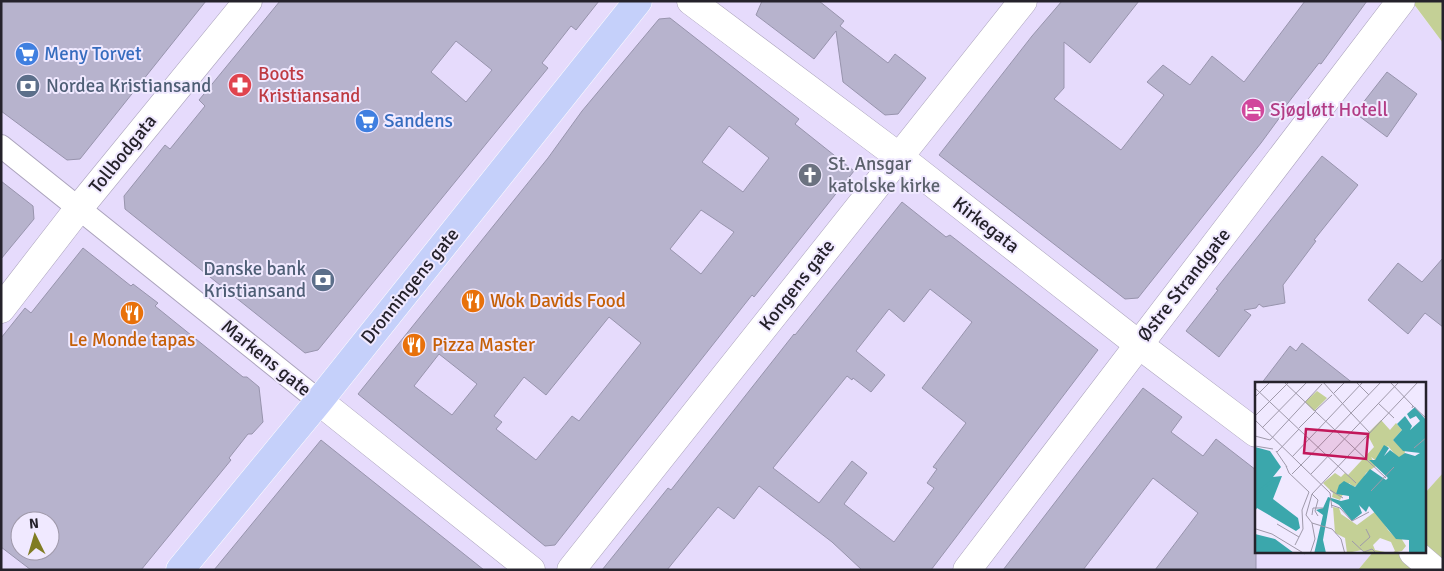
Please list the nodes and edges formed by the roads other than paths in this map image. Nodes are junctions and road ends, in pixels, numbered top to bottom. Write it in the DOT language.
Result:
graph roads {
  1 [pos="248,1"];
  2 [pos="638,1"];
  3 [pos="691,1"];
  4 [pos="1023,1"];
  5 [pos="1401,1"];
  6 [pos="1,146"];
  7 [pos="898,156"];
  8 [pos="78,208"];
  9 [pos="1,309"];
  10 [pos="1138,344"];
  11 [pos="319,400"];
  12 [pos="1255,432"];
  13 [pos="1415,554"];
  14 [pos="180,570"];
  15 [pos="531,570"];
  16 [pos="571,570"];
  17 [pos="967,570"];
  18 [pos="1434,570"];
  1 -- 8 [label="street, Tollbodgata"];
  2 -- 11 [label="main road, Dronningens gate"];
  3 -- 7 [label="street, Kirkegata"];
  4 -- 7 [label="street, Kongens gate"];
  5 -- 10 [label="street, Østre Strandgate"];
  6 -- 8 [label="street, Markens gate"];
  7 -- 10 [label="street, Kirkegata"];
  7 -- 16 [label="street, Kongens gate"];
  8 -- 9 [label="street, Tollbodgata"];
  8 -- 11 [label="street, Markens gate"];
  10 -- 12 [label="street, Kirkegata"];
  10 -- 17 [label="street, Østre Strandgate"];
  11 -- 14 [label="main road, Dronningens gate"];
  11 -- 15 [label="street, Markens gate"];
  13 -- 18 [label="street"];
}
